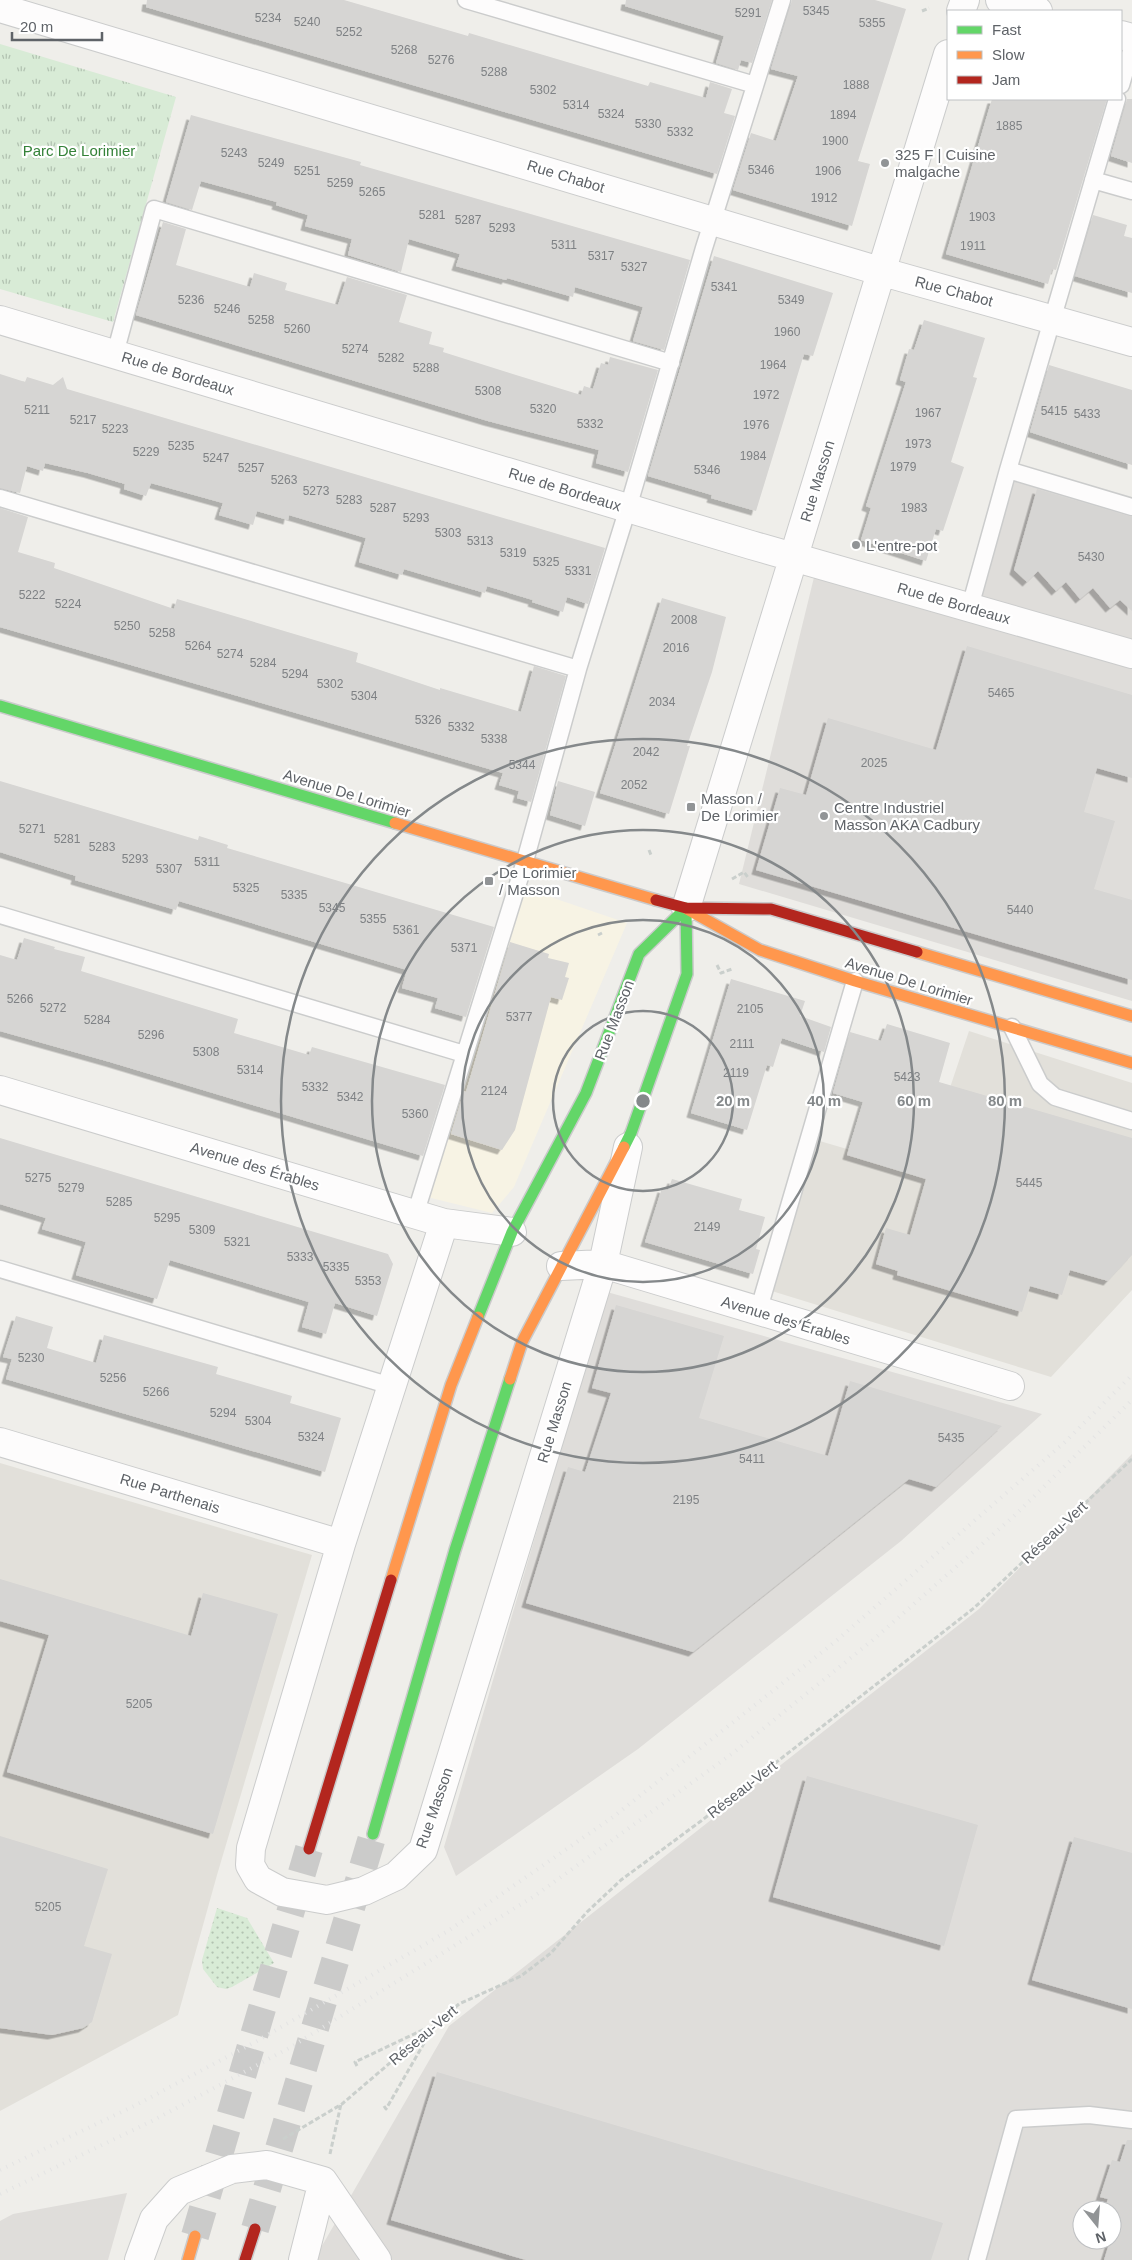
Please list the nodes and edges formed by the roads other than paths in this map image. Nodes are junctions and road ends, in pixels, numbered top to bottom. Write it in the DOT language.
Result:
graph roads {
  1 [pos="466,0"];
  2 [pos="782,0"];
  3 [pos="1000,0"];
  4 [pos="0,8"];
  5 [pos="1035,10"];
  6 [pos="1132,47"];
  7 [pos="947,57"];
  8 [pos="1122,82"];
  9 [pos="756,85"];
  10 [pos="1117,100"];
  11 [pos="1093,180"];
  12 [pos="1132,191"];
  13 [pos="713,219"];
  14 [pos="883,272"];
  15 [pos="1051,318"];
  16 [pos="0,320"];
  17 [pos="1132,342"];
  18 [pos="115,354"];
  19 [pos="671,363"];
  20 [pos="1008,470"];
  21 [pos="0,498"];
  22 [pos="1132,507"];
  23 [pos="628,508"];
  24 [pos="793,557"];
  25 [pos="970,607"];
  26 [pos="1132,654"];
  27 [pos="578,669"];
  28 [pos="0,706"];
  29 [pos="525,861"];
  30 [pos="686,908"];
  31 [pos="0,915"];
  32 [pos="855,981"];
  33 [pos="1132,1016"];
  34 [pos="1012,1027"];
  35 [pos="464,1054"];
  36 [pos="1132,1063"];
  37 [pos="0,1090"];
  38 [pos="1132,1121"];
  39 [pos="631,1133"];
  40 [pos="415,1215"];
  41 [pos="444,1223"];
  42 [pos="512,1232"];
  43 [pos="603,1264"];
  44 [pos="561,1266"];
  45 [pos="0,1270"];
  46 [pos="758,1312"];
  47 [pos="391,1386"];
  48 [pos="1010,1386"];
  49 [pos="0,1442"];
  50 [pos="341,1544"];
  51 [pos="373,1834"];
  52 [pos="308,1849"];
  53 [pos="1132,2120"];
  54 [pos="323,2181"];
  55 [pos="254,2229"];
  56 [pos="195,2236"];
  57 [pos="139,2260"];
  58 [pos="188,2260"];
  59 [pos="245,2260"];
  60 [pos="303,2260"];
  61 [pos="377,2260"];
  62 [pos="977,2260"];
  1 -- 9 [label="lane"];
  2 -- 9 [label="lane"];
  3 -- 5 [label="street"];
  4 -- 13 [label="street, Rue Chabot"];
  6 -- 8 [label="lane"];
  7 -- 14 [label="street, Rue Masson"];
  9 -- 13 [label="lane"];
  10 -- 11 [label="lane"];
  11 -- 12 [label="lane"];
  11 -- 15 [label="lane"];
  13 -- 14 [label="street, Rue Chabot"];
  13 -- 19 [label="lane"];
  14 -- 15 [label="street, Rue Chabot"];
  14 -- 24 [label="street, Rue Masson"];
  15 -- 17 [label="street, Rue Chabot"];
  15 -- 20 [label="lane"];
  16 -- 18 [label="street, Rue de Bordeaux"];
  18 -- 19 [label="lane"];
  18 -- 23 [label="street, Rue de Bordeaux"];
  19 -- 23 [label="lane"];
  20 -- 22 [label="lane"];
  20 -- 25 [label="lane"];
  21 -- 27 [label="lane"];
  23 -- 24 [label="street, Rue de Bordeaux"];
  23 -- 27 [label="lane"];
  24 -- 25 [label="street, Rue de Bordeaux"];
  24 -- 30 [label="street, Rue Masson"];
  25 -- 26 [label="street, Rue de Bordeaux"];
  27 -- 29 [label="lane"];
  28 -- 29 [label="street, Avenue De Lorimier"];
  29 -- 30 [label="street, Avenue De Lorimier"];
  29 -- 35 [label="lane"];
  30 -- 32 [label="street, Avenue De Lorimier"];
  30 -- 33 [label="street, Avenue De Lorimier"];
  30 -- 39 [label="street, Rue Masson"];
  30 -- 42 [label="street, Rue Masson"];
  31 -- 35 [label="lane"];
  32 -- 34 [label="street, Avenue De Lorimier"];
  32 -- 46 [label="lane"];
  34 -- 36 [label="street, Avenue De Lorimier"];
  34 -- 38 [label="lane"];
  35 -- 40 [label="lane"];
  37 -- 40 [label="street, Avenue des Érables"];
  39 -- 43 [label="street, Rue Masson"];
  39 -- 44 [label="street, Rue Masson"];
  40 -- 41 [label="street, Avenue des Érables"];
  41 -- 42 [label="street, Avenue des Érables"];
  41 -- 47 [label="street, Rue Masson"];
  42 -- 52 [label="street, Rue Masson"];
  43 -- 44 [label="street, Avenue des Érables"];
  43 -- 46 [label="street, Avenue des Érables"];
  43 -- 50 [label="street, Rue Masson"];
  44 -- 51 [label="street, Rue Masson"];
  45 -- 47 [label="lane"];
  46 -- 48 [label="street, Avenue des Érables"];
  47 -- 50 [label="street, Rue Masson"];
  49 -- 50 [label="street, Rue Parthenais"];
  53 -- 62 [label="lane"];
  54 -- 57 [label="street"];
  54 -- 60 [label="street"];
  54 -- 61 [label="street"];
  55 -- 59 [label="street"];
  56 -- 58 [label="street"];
}
